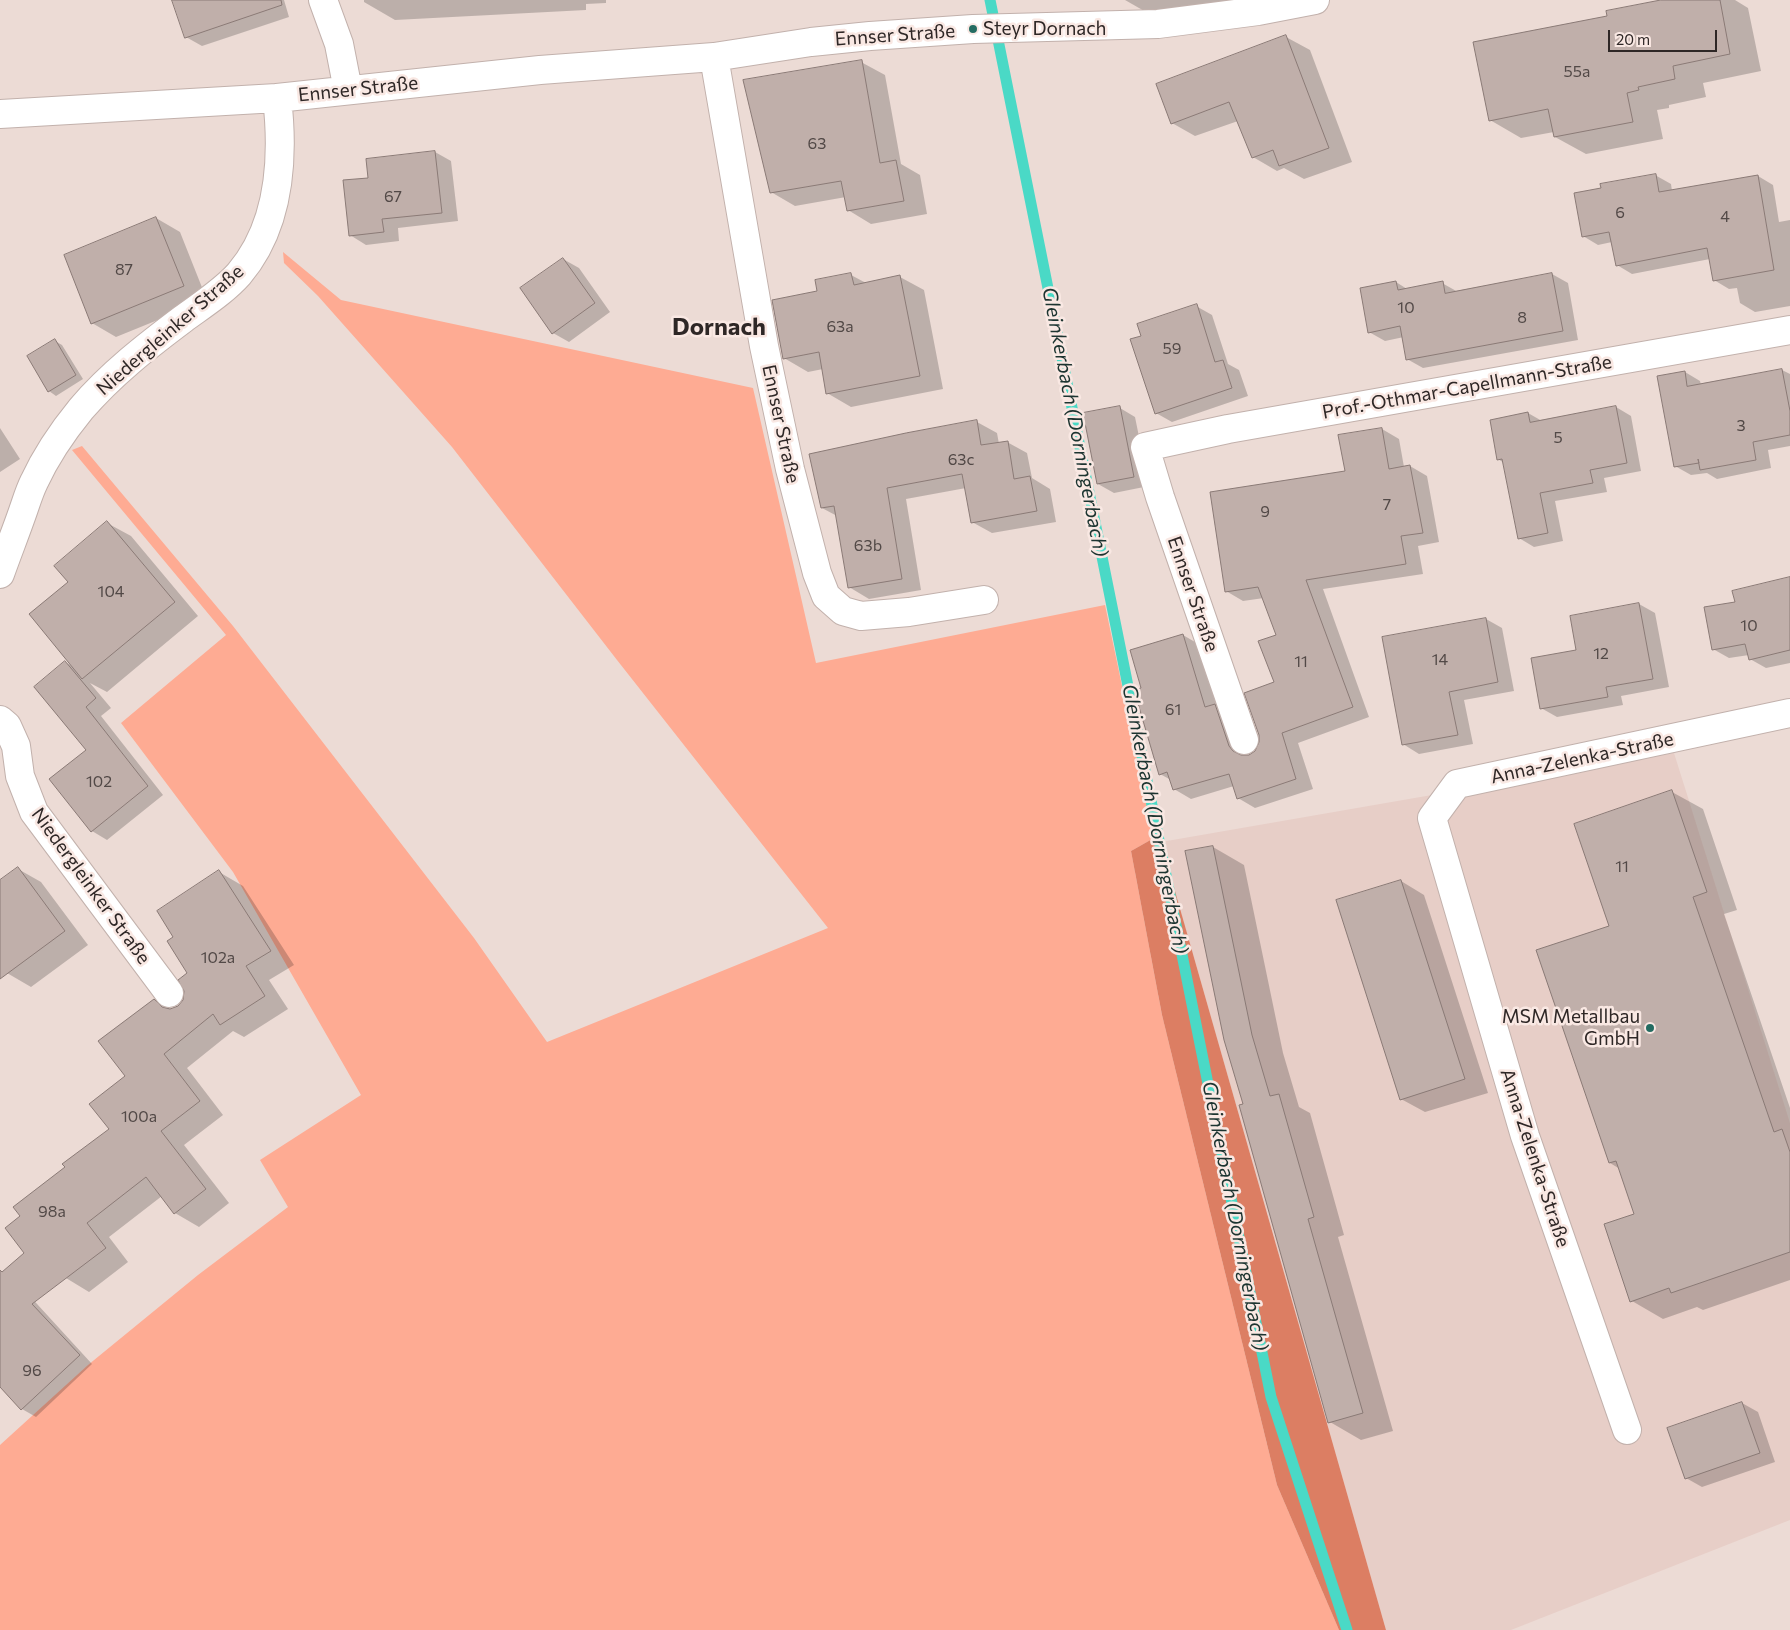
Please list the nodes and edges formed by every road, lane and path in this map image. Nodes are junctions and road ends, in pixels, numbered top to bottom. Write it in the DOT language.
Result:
graph roads {
  1 [pos="323,0"];
  2 [pos="1315,0"];
  3 [pos="714,57"];
  4 [pos="348,90"];
  5 [pos="277,98"];
  6 [pos="0,114"];
  7 [pos="1790,330"];
  8 [pos="1145,447"];
  9 [pos="0,574"];
  10 [pos="984,600"];
  11 [pos="1790,713"];
  12 [pos="0,720"];
  13 [pos="1244,740"];
  14 [pos="169,993"];
  15 [pos="1627,1430"];
  1 -- 4 [label="street"];
  2 -- 3 [label="street, Ennser Straße"];
  3 -- 4 [label="street, Ennser Straße"];
  3 -- 10 [label="street, Ennser Straße"];
  4 -- 5 [label="street, Ennser Straße"];
  5 -- 6 [label="street, Ennser Straße"];
  5 -- 9 [label="street, Niedergleinker Straße"];
  7 -- 8 [label="street, Prof.-Othmar-Capellmann-Straße"];
  8 -- 13 [label="street, Ennser Straße"];
  11 -- 15 [label="street, Anna-Zelenka-Straße"];
  12 -- 14 [label="street, Niedergleinker Straße"];
}
